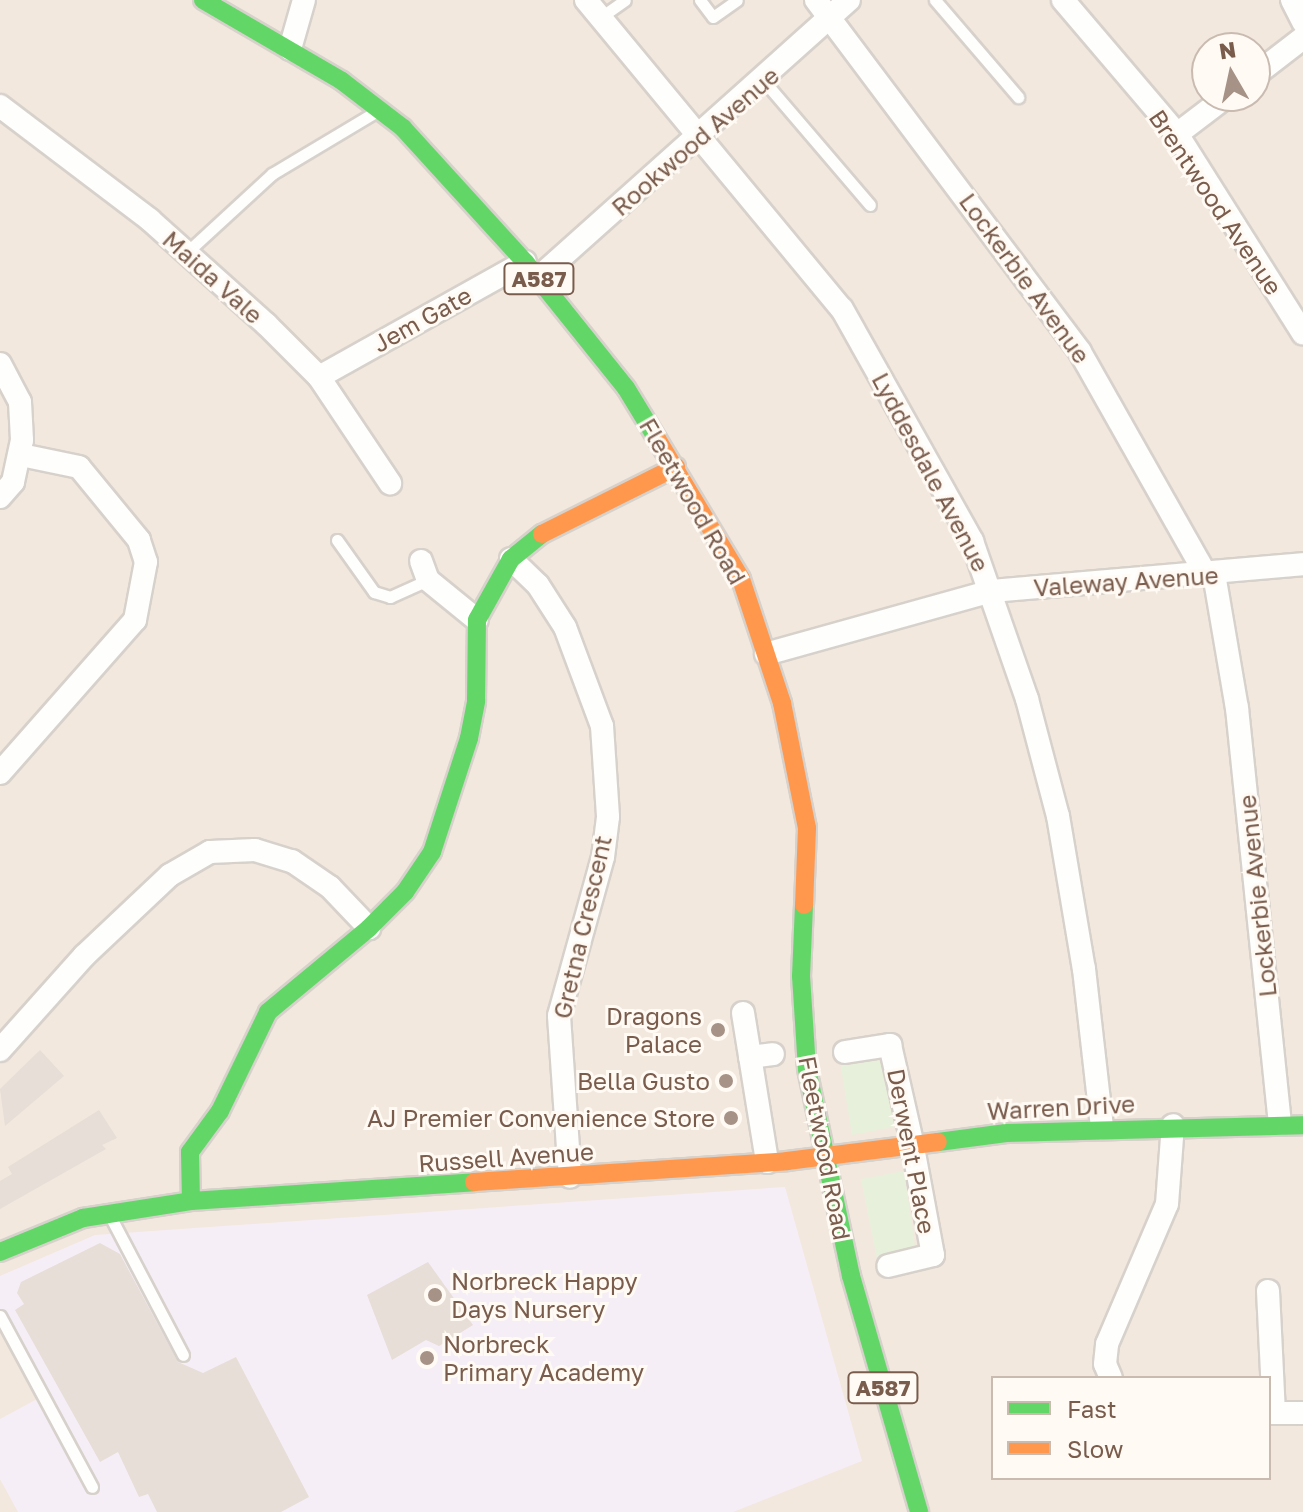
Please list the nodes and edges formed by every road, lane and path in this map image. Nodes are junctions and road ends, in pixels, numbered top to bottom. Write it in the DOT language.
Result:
graph roads {
  1 [pos="203,0"];
  2 [pos="304,0"];
  3 [pos="586,0"];
  4 [pos="625,0"];
  5 [pos="700,0"];
  6 [pos="737,0"];
  7 [pos="816,0"];
  8 [pos="849,0"];
  9 [pos="935,0"];
  10 [pos="1063,0"];
  11 [pos="1292,0"];
  12 [pos="601,17"];
  13 [pos="831,20"];
  14 [pos="1303,22"];
  15 [pos="1303,38"];
  16 [pos="290,49"];
  17 [pos="1271,63"];
  18 [pos="764,81"];
  19 [pos="1018,97"];
  20 [pos="0,106"];
  21 [pos="380,109"];
  22 [pos="1206,112"];
  23 [pos="1177,134"];
  24 [pos="700,137"];
  25 [pos="870,205"];
  26 [pos="186,253"];
  27 [pos="532,270"];
  28 [pos="1303,333"];
  29 [pos="0,364"];
  30 [pos="319,377"];
  31 [pos="21,455"];
  32 [pos="676,467"];
  33 [pos="390,483"];
  34 [pos="0,497"];
  35 [pos="337,540"];
  36 [pos="511,559"];
  37 [pos="1303,564"];
  38 [pos="424,570"];
  39 [pos="1210,575"];
  40 [pos="991,591"];
  41 [pos="477,620"];
  42 [pos="766,654"];
  43 [pos="0,773"];
  44 [pos="369,928"];
  45 [pos="743,1013"];
  46 [pos="0,1050"];
  47 [pos="845,1052"];
  48 [pos="773,1054"];
  49 [pos="750,1057"];
  50 [pos="1280,1124"];
  51 [pos="1173,1125"];
  52 [pos="1303,1125"];
  53 [pos="1102,1128"];
  54 [pos="912,1142"];
  55 [pos="823,1155"];
  56 [pos="767,1162"];
  57 [pos="570,1177"];
  58 [pos="191,1201"];
  59 [pos="109,1213"];
  60 [pos="0,1252"];
  61 [pos="888,1266"];
  62 [pos="1268,1291"];
  63 [pos="0,1316"];
  64 [pos="183,1355"];
  65 [pos="1110,1376"];
  66 [pos="1271,1376"];
  67 [pos="1271,1382"];
  68 [pos="1272,1413"];
  69 [pos="1303,1413"];
  70 [pos="92,1487"];
  71 [pos="919,1512"];
  1 -- 16 [label="main road, Fleetwood Road / A587"];
  2 -- 16 [label="street"];
  3 -- 12 [label="street, Lyddesdale Avenue"];
  4 -- 12 [label="lane"];
  5 -- 6 [label="lane"];
  7 -- 13 [label="street, Lockerbie Avenue"];
  8 -- 13 [label="street, Rookwood Avenue"];
  9 -- 19 [label="lane"];
  10 -- 23 [label="street, Brentwood Avenue"];
  11 -- 14 [label="street"];
  12 -- 24 [label="street, Lyddesdale Avenue"];
  13 -- 18 [label="street, Rookwood Avenue"];
  13 -- 39 [label="street, Lockerbie Avenue"];
  15 -- 17 [label="street"];
  16 -- 21 [label="main road, Fleetwood Road / A587"];
  18 -- 24 [label="street, Rookwood Avenue"];
  18 -- 25 [label="lane"];
  20 -- 26 [label="street, Maida Vale"];
  21 -- 26 [label="lane"];
  21 -- 27 [label="main road, Fleetwood Road / A587"];
  22 -- 23 [label="street"];
  23 -- 28 [label="street, Brentwood Avenue"];
  24 -- 27 [label="street, Rookwood Avenue"];
  24 -- 40 [label="street, Lyddesdale Avenue"];
  26 -- 30 [label="street, Maida Vale"];
  27 -- 30 [label="street, Jem Gate"];
  27 -- 32 [label="main road, Fleetwood Road / A587"];
  29 -- 31 [label="street"];
  30 -- 33 [label="street, Maida Vale"];
  31 -- 34 [label="street"];
  31 -- 43 [label="street"];
  32 -- 36 [label="main road"];
  32 -- 42 [label="main road, Fleetwood Road / A587"];
  35 -- 38 [label="lane"];
  36 -- 41 [label="main road"];
  36 -- 57 [label="street, Gretna Crescent"];
  37 -- 39 [label="street, Valeway Avenue"];
  38 -- 41 [label="street"];
  39 -- 40 [label="street, Valeway Avenue"];
  39 -- 50 [label="street, Lockerbie Avenue"];
  40 -- 42 [label="street, Valeway Avenue"];
  40 -- 53 [label="street, Lyddesdale Avenue"];
  41 -- 44 [label="main road"];
  42 -- 55 [label="main road, Fleetwood Road / A587"];
  44 -- 46 [label="street"];
  44 -- 58 [label="main road"];
  45 -- 49 [label="street"];
  47 -- 54 [label="street, Derwent Place"];
  48 -- 49 [label="street"];
  49 -- 56 [label="street"];
  50 -- 51 [label="main road, Warren Drive"];
  50 -- 52 [label="main road, Warren Drive"];
  51 -- 53 [label="main road, Warren Drive"];
  51 -- 65 [label="street"];
  53 -- 54 [label="main road, Warren Drive"];
  54 -- 55 [label="main road, Warren Drive"];
  54 -- 61 [label="street, Derwent Place"];
  55 -- 56 [label="main road, Russell Avenue"];
  55 -- 71 [label="main road, Fleetwood Road / A587"];
  56 -- 57 [label="main road, Russell Avenue"];
  57 -- 58 [label="main road, Russell Avenue"];
  58 -- 59 [label="main road, Russell Avenue"];
  59 -- 60 [label="main road, Russell Avenue"];
  59 -- 64 [label="lane"];
  62 -- 66 [label="street"];
  63 -- 70 [label="lane"];
  67 -- 68 [label="street"];
  68 -- 69 [label="street"];
}
